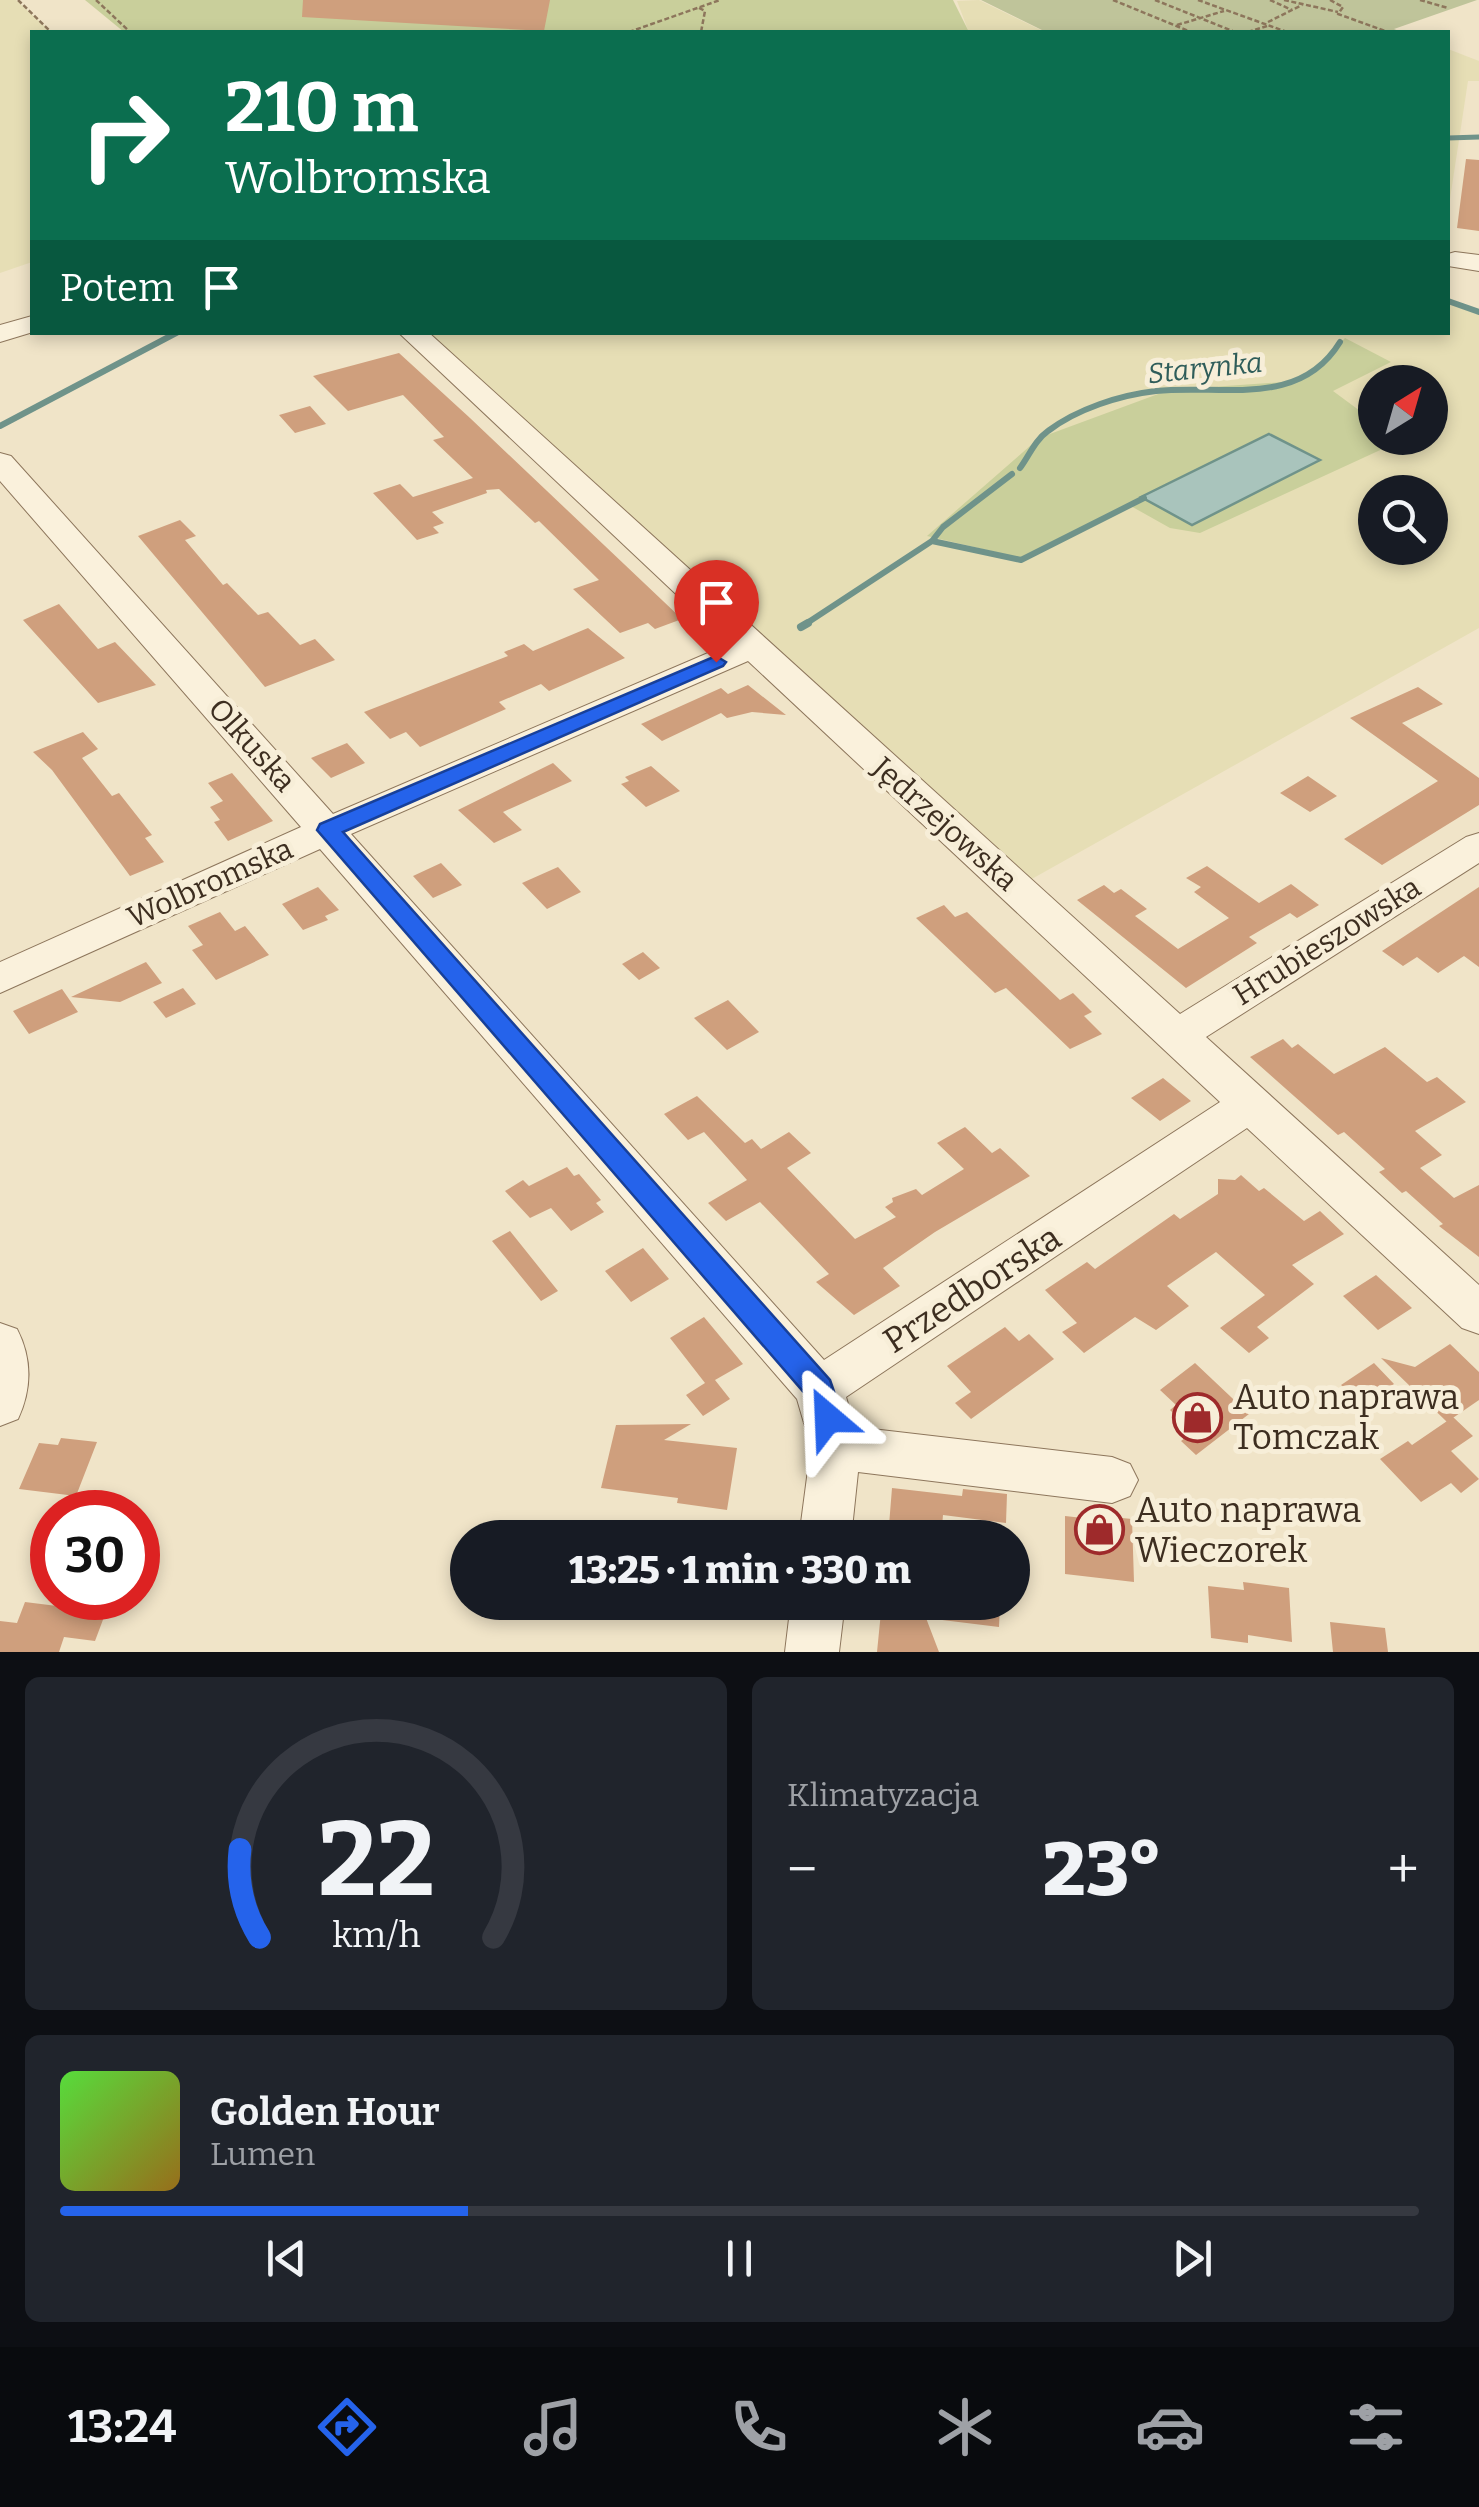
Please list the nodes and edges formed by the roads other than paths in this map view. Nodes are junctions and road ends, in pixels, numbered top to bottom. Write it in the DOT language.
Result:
graph roads {
  1 [pos="414,335"];
  2 [pos="0,462"];
  3 [pos="751,647"];
  4 [pos="328,830"];
  5 [pos="1474,856"];
  6 [pos="0,979"];
  7 [pos="1176,1036"];
  8 [pos="1250,1104"];
  9 [pos="1479,1314"];
  10 [pos="0,1343"];
  11 [pos="820,1389"];
  12 [pos="0,1404"];
  13 [pos="836,1447"];
  14 [pos="1112,1480"];
  15 [pos="827,1520"];
  16 [pos="816,1620"];
  17 [pos="812,1652"];
  1 -- 3 [label="street, Jędrzejowska"];
  2 -- 4 [label="street, Olkuska"];
  3 -- 4 [label="street, Wolbromska"];
  3 -- 7 [label="street, Jędrzejowska"];
  4 -- 6 [label="street, Wolbromska"];
  4 -- 11 [label="street, Olkuska"];
  5 -- 7 [label="street, Hrubieszowska"];
  7 -- 8 [label="street, Jędrzejowska"];
  8 -- 9 [label="street, Jędrzejowska"];
  8 -- 11 [label="street, Przedborska"];
  10 -- 12 [label="street"];
  11 -- 13 [label="street"];
  13 -- 14 [label="street"];
  13 -- 15 [label="street"];
  16 -- 17 [label="street"];
}
